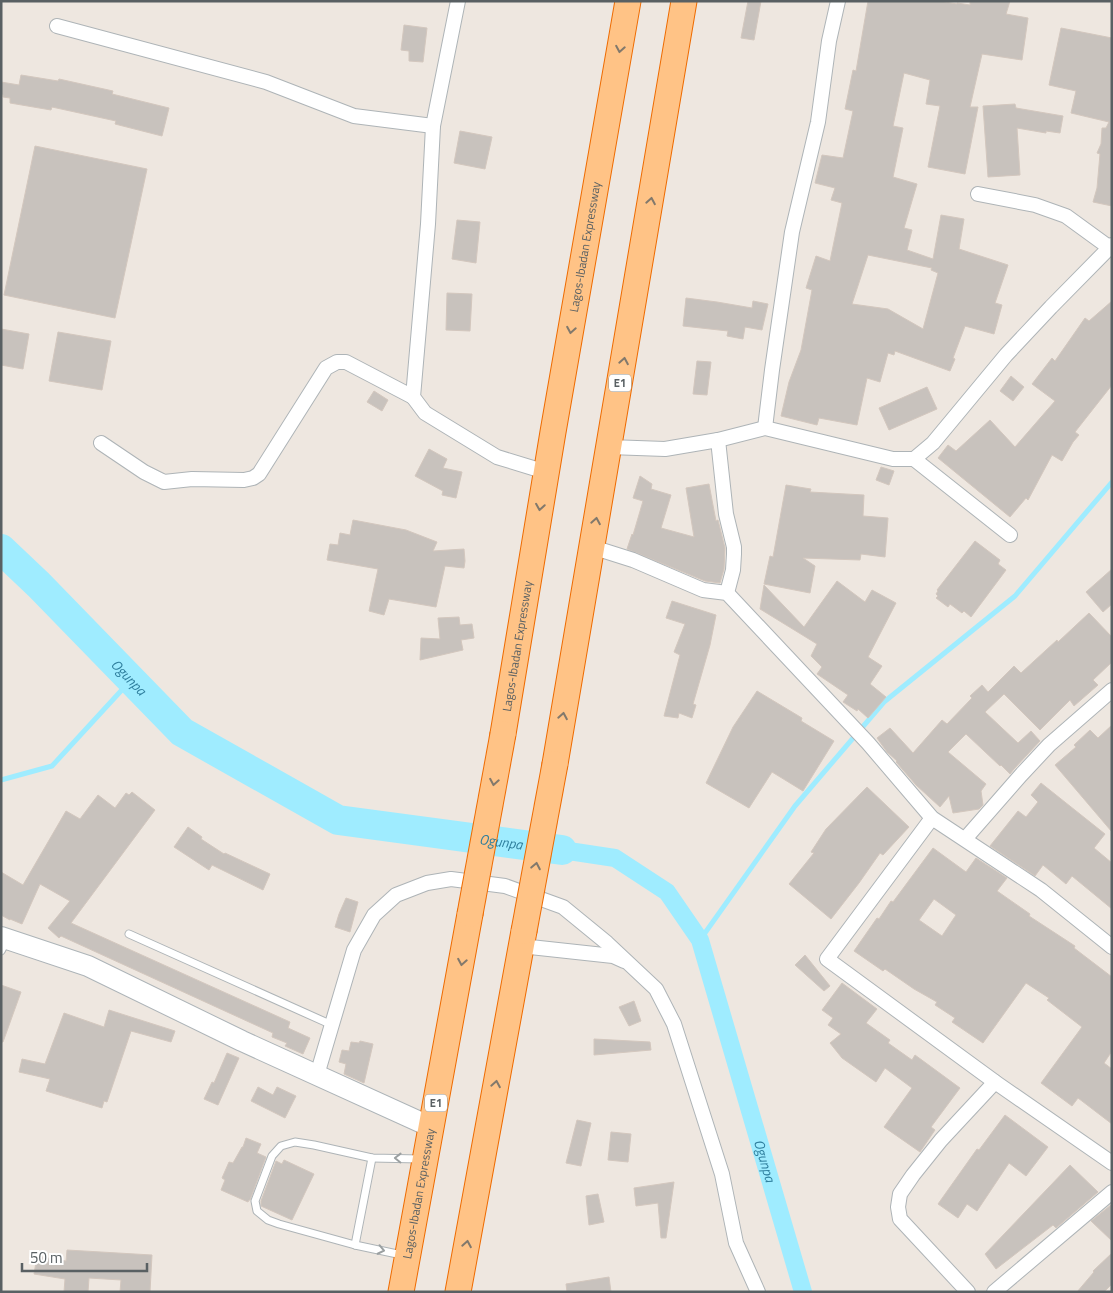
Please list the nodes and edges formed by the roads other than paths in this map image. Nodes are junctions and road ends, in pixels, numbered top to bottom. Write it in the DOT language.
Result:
graph roads {
  1 [pos="458,1"];
  2 [pos="628,1"];
  3 [pos="684,1"];
  4 [pos="838,1"];
  5 [pos="57,26"];
  6 [pos="433,126"];
  7 [pos="978,194"];
  8 [pos="1111,246"];
  9 [pos="413,397"];
  10 [pos="765,428"];
  11 [pos="718,440"];
  12 [pos="102,443"];
  13 [pos="609,448"];
  14 [pos="914,459"];
  15 [pos="546,472"];
  16 [pos="1010,536"];
  17 [pos="592,547"];
  18 [pos="727,593"];
  19 [pos="1110,696"];
  20 [pos="932,818"];
  21 [pos="965,839"];
  22 [pos="129,934"];
  23 [pos="522,939"];
  24 [pos="3,943"];
  25 [pos="1112,947"];
  26 [pos="631,965"];
  27 [pos="332,1025"];
  28 [pos="317,1075"];
  29 [pos="995,1082"];
  30 [pos="431,1127"];
  31 [pos="372,1158"];
  32 [pos="425,1159"];
  33 [pos="1112,1163"];
  34 [pos="1112,1192"];
  35 [pos="355,1245"];
  36 [pos="408,1256"];
  37 [pos="401,1292"];
  38 [pos="458,1292"];
  39 [pos="758,1292"];
  40 [pos="968,1292"];
  41 [pos="994,1292"];
  1 -- 6 [label="street"];
  2 -- 15 [label="highway, Lagos-Ibadan Expressway / E1, one-way"];
  13 -- 3 [label="highway, E1, one-way"];
  4 -- 10 [label="street"];
  5 -- 6 [label="street"];
  6 -- 9 [label="street"];
  7 -- 8 [label="street"];
  8 -- 14 [label="street"];
  9 -- 12 [label="street"];
  9 -- 15 [label="street"];
  10 -- 11 [label="street"];
  10 -- 14 [label="street"];
  11 -- 13 [label="street"];
  11 -- 18 [label="street"];
  17 -- 13 [label="highway, E1, one-way"];
  14 -- 16 [label="street"];
  15 -- 30 [label="highway, Lagos-Ibadan Expressway / E1, one-way, bridge"];
  17 -- 18 [label="street"];
  23 -- 17 [label="highway, E1, one-way, bridge"];
  18 -- 20 [label="street"];
  19 -- 21 [label="street"];
  20 -- 21 [label="street"];
  20 -- 29 [label="street"];
  21 -- 25 [label="street"];
  22 -- 27 [label="lane"];
  23 -- 26 [label="street"];
  38 -- 23 [label="highway, E1, one-way"];
  24 -- 28 [label="street"];
  26 -- 27 [label="street"];
  26 -- 39 [label="street"];
  27 -- 28 [label="street"];
  28 -- 30 [label="street"];
  29 -- 33 [label="street"];
  29 -- 40 [label="street"];
  30 -- 32 [label="highway, Lagos-Ibadan Expressway / E1"];
  32 -- 31 [label="lane, one-way"];
  31 -- 35 [label="lane"];
  31 -- 35 [label="lane"];
  32 -- 36 [label="highway, Lagos-Ibadan Expressway / E1"];
  34 -- 41 [label="street"];
  35 -- 36 [label="lane, one-way"];
  36 -- 37 [label="highway, Lagos-Ibadan Expressway / E1"];
}
